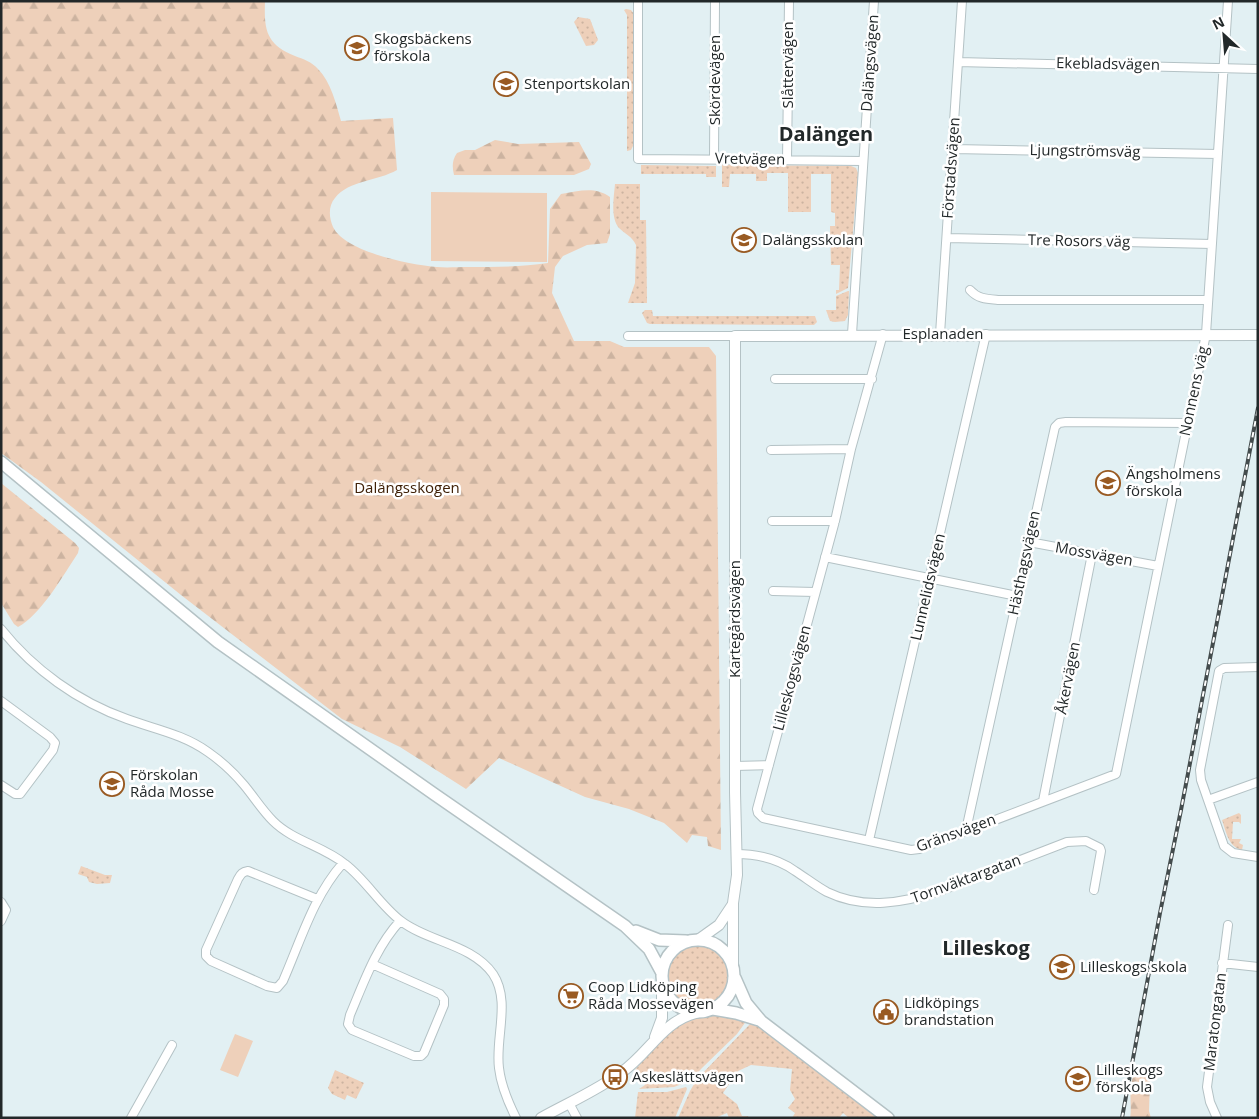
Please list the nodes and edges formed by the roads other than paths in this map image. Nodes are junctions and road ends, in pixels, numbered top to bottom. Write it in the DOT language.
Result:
graph roads {
  1 [pos="638,1"];
  2 [pos="715,1"];
  3 [pos="789,1"];
  4 [pos="874,1"];
  5 [pos="962,1"];
  6 [pos="1228,1"];
  7 [pos="958,62"];
  8 [pos="1224,68"];
  9 [pos="1258,69"];
  10 [pos="953,149"];
  11 [pos="1218,154"];
  12 [pos="714,159"];
  13 [pos="788,160"];
  14 [pos="863,161"];
  15 [pos="946,238"];
  16 [pos="1212,244"];
  17 [pos="970,290"];
  18 [pos="1208,300"];
  19 [pos="852,334"];
  20 [pos="884,334"];
  21 [pos="940,334"];
  22 [pos="986,334"];
  23 [pos="1206,334"];
  24 [pos="1258,335"];
  25 [pos="628,336"];
  26 [pos="735,336"];
  27 [pos="775,379"];
  28 [pos="872,379"];
  29 [pos="1187,423"];
  30 [pos="851,449"];
  31 [pos="771,450"];
  32 [pos="1,462"];
  33 [pos="835,521"];
  34 [pos="772,522"];
  35 [pos="1029,542"];
  36 [pos="1092,554"];
  37 [pos="825,557"];
  38 [pos="1158,566"];
  39 [pos="930,579"];
  40 [pos="773,591"];
  41 [pos="815,592"];
  42 [pos="1017,596"];
  43 [pos="1,628"];
  44 [pos="1258,667"];
  45 [pos="1,701"];
  46 [pos="769,765"];
  47 [pos="735,766"];
  48 [pos="1116,775"];
  49 [pos="1258,782"];
  50 [pos="1,785"];
  51 [pos="1208,800"];
  52 [pos="1043,801"];
  53 [pos="763,818"];
  54 [pos="966,830"];
  55 [pos="869,840"];
  56 [pos="736,854"];
  57 [pos="1258,857"];
  58 [pos="343,862"];
  59 [pos="1094,890"];
  60 [pos="317,899"];
  61 [pos="1,902"];
  62 [pos="733,903"];
  63 [pos="1,921"];
  64 [pos="400,921"];
  65 [pos="1228,925"];
  66 [pos="625,926"];
  67 [pos="696,940"];
  68 [pos="1222,963"];
  69 [pos="372,964"];
  70 [pos="1258,966"];
  71 [pos="733,970"];
  72 [pos="662,978"];
  73 [pos="713,1009"];
  74 [pos="696,1012"];
  75 [pos="761,1021"];
  76 [pos="653,1042"];
  77 [pos="172,1045"];
  78 [pos="569,1103"];
  79 [pos="131,1118"];
  80 [pos="516,1118"];
  81 [pos="541,1118"];
  82 [pos="577,1118"];
  83 [pos="888,1118"];
  84 [pos="1217,1118"];
  1 -- 12 [label="street, Vretvägen"];
  2 -- 12 [label="street, Skördevägen"];
  3 -- 13 [label="street, Slåttervägen"];
  4 -- 14 [label="street, Dalängsvägen"];
  5 -- 7 [label="street, Förstadsvägen"];
  6 -- 8 [label="street, Nonnens väg"];
  7 -- 8 [label="street, Ekebladsvägen"];
  7 -- 10 [label="street, Förstadsvägen"];
  8 -- 9 [label="street, Ekebladsvägen"];
  8 -- 11 [label="street, Nonnens väg"];
  10 -- 11 [label="street, Ljungströmsväg"];
  10 -- 15 [label="street, Förstadsvägen"];
  11 -- 16 [label="street, Nonnens väg"];
  12 -- 13 [label="street, Vretvägen"];
  13 -- 14 [label="street, Vretvägen"];
  14 -- 19 [label="street, Dalängsvägen"];
  15 -- 16 [label="street, Tre Rosors väg"];
  15 -- 21 [label="street, Förstadsvägen"];
  16 -- 18 [label="street, Nonnens väg"];
  17 -- 18 [label="street"];
  18 -- 23 [label="street, Nonnens väg"];
  19 -- 20 [label="street, Esplanaden"];
  19 -- 26 [label="street, Esplanaden"];
  20 -- 21 [label="street, Esplanaden"];
  20 -- 28 [label="street, Lilleskogsvägen"];
  21 -- 22 [label="street, Esplanaden"];
  22 -- 23 [label="street, Esplanaden"];
  22 -- 39 [label="street, Lunnelidsvägen"];
  23 -- 24 [label="street, Esplanaden"];
  23 -- 29 [label="street, Nonnens väg"];
  25 -- 26 [label="street, Esplanaden"];
  26 -- 47 [label="street, Kartegårdsvägen"];
  27 -- 28 [label="street"];
  28 -- 30 [label="street, Lilleskogsvägen"];
  29 -- 35 [label="street, Hästhagsvägen"];
  29 -- 38 [label="street, Nonnens väg"];
  30 -- 31 [label="street"];
  30 -- 33 [label="street, Lilleskogsvägen"];
  32 -- 66 [label="main road"];
  33 -- 34 [label="street"];
  33 -- 37 [label="street, Lilleskogsvägen"];
  35 -- 36 [label="street, Mossvägen"];
  35 -- 42 [label="street, Hästhagsvägen"];
  36 -- 38 [label="street, Mossvägen"];
  36 -- 52 [label="street, Åkervägen"];
  37 -- 39 [label="street"];
  37 -- 41 [label="street, Lilleskogsvägen"];
  38 -- 48 [label="street, Nonnens väg"];
  39 -- 42 [label="street"];
  39 -- 55 [label="street, Lunnelidsvägen"];
  40 -- 41 [label="street"];
  41 -- 46 [label="street, Lilleskogsvägen"];
  42 -- 54 [label="street, Hästhagsvägen"];
  43 -- 58 [label="street"];
  44 -- 51 [label="street"];
  45 -- 50 [label="street"];
  46 -- 47 [label="street"];
  46 -- 53 [label="street, Lilleskogsvägen"];
  47 -- 56 [label="street, Kartegårdsvägen"];
  48 -- 52 [label="street, Gränsvägen"];
  49 -- 51 [label="street"];
  51 -- 57 [label="street"];
  52 -- 54 [label="street, Gränsvägen"];
  53 -- 55 [label="street, Gränsvägen"];
  54 -- 55 [label="street, Gränsvägen"];
  56 -- 59 [label="street, Tornväktargatan"];
  56 -- 62 [label="street, Kartegårdsvägen"];
  58 -- 60 [label="street"];
  58 -- 64 [label="street"];
  60 -- 60 [label="street"];
  61 -- 63 [label="street"];
  62 -- 67 [label="street, Kartegårdsvägen"];
  62 -- 71 [label="street, Kartegårdsvägen"];
  64 -- 69 [label="street"];
  64 -- 80 [label="street"];
  65 -- 68 [label="street, Maratongatan"];
  66 -- 67 [label="main road"];
  66 -- 72 [label="main road"];
  67 -- 71 [label="main road"];
  67 -- 72 [label="main road"];
  68 -- 70 [label="street"];
  68 -- 84 [label="street, Maratongatan"];
  69 -- 69 [label="street"];
  71 -- 73 [label="main road"];
  71 -- 75 [label="main road"];
  72 -- 74 [label="main road"];
  72 -- 76 [label="street"];
  73 -- 74 [label="main road"];
  73 -- 75 [label="main road"];
  74 -- 76 [label="street"];
  75 -- 83 [label="main road"];
  76 -- 78 [label="street"];
  77 -- 79 [label="street"];
  78 -- 81 [label="street"];
  78 -- 82 [label="street"];
}
